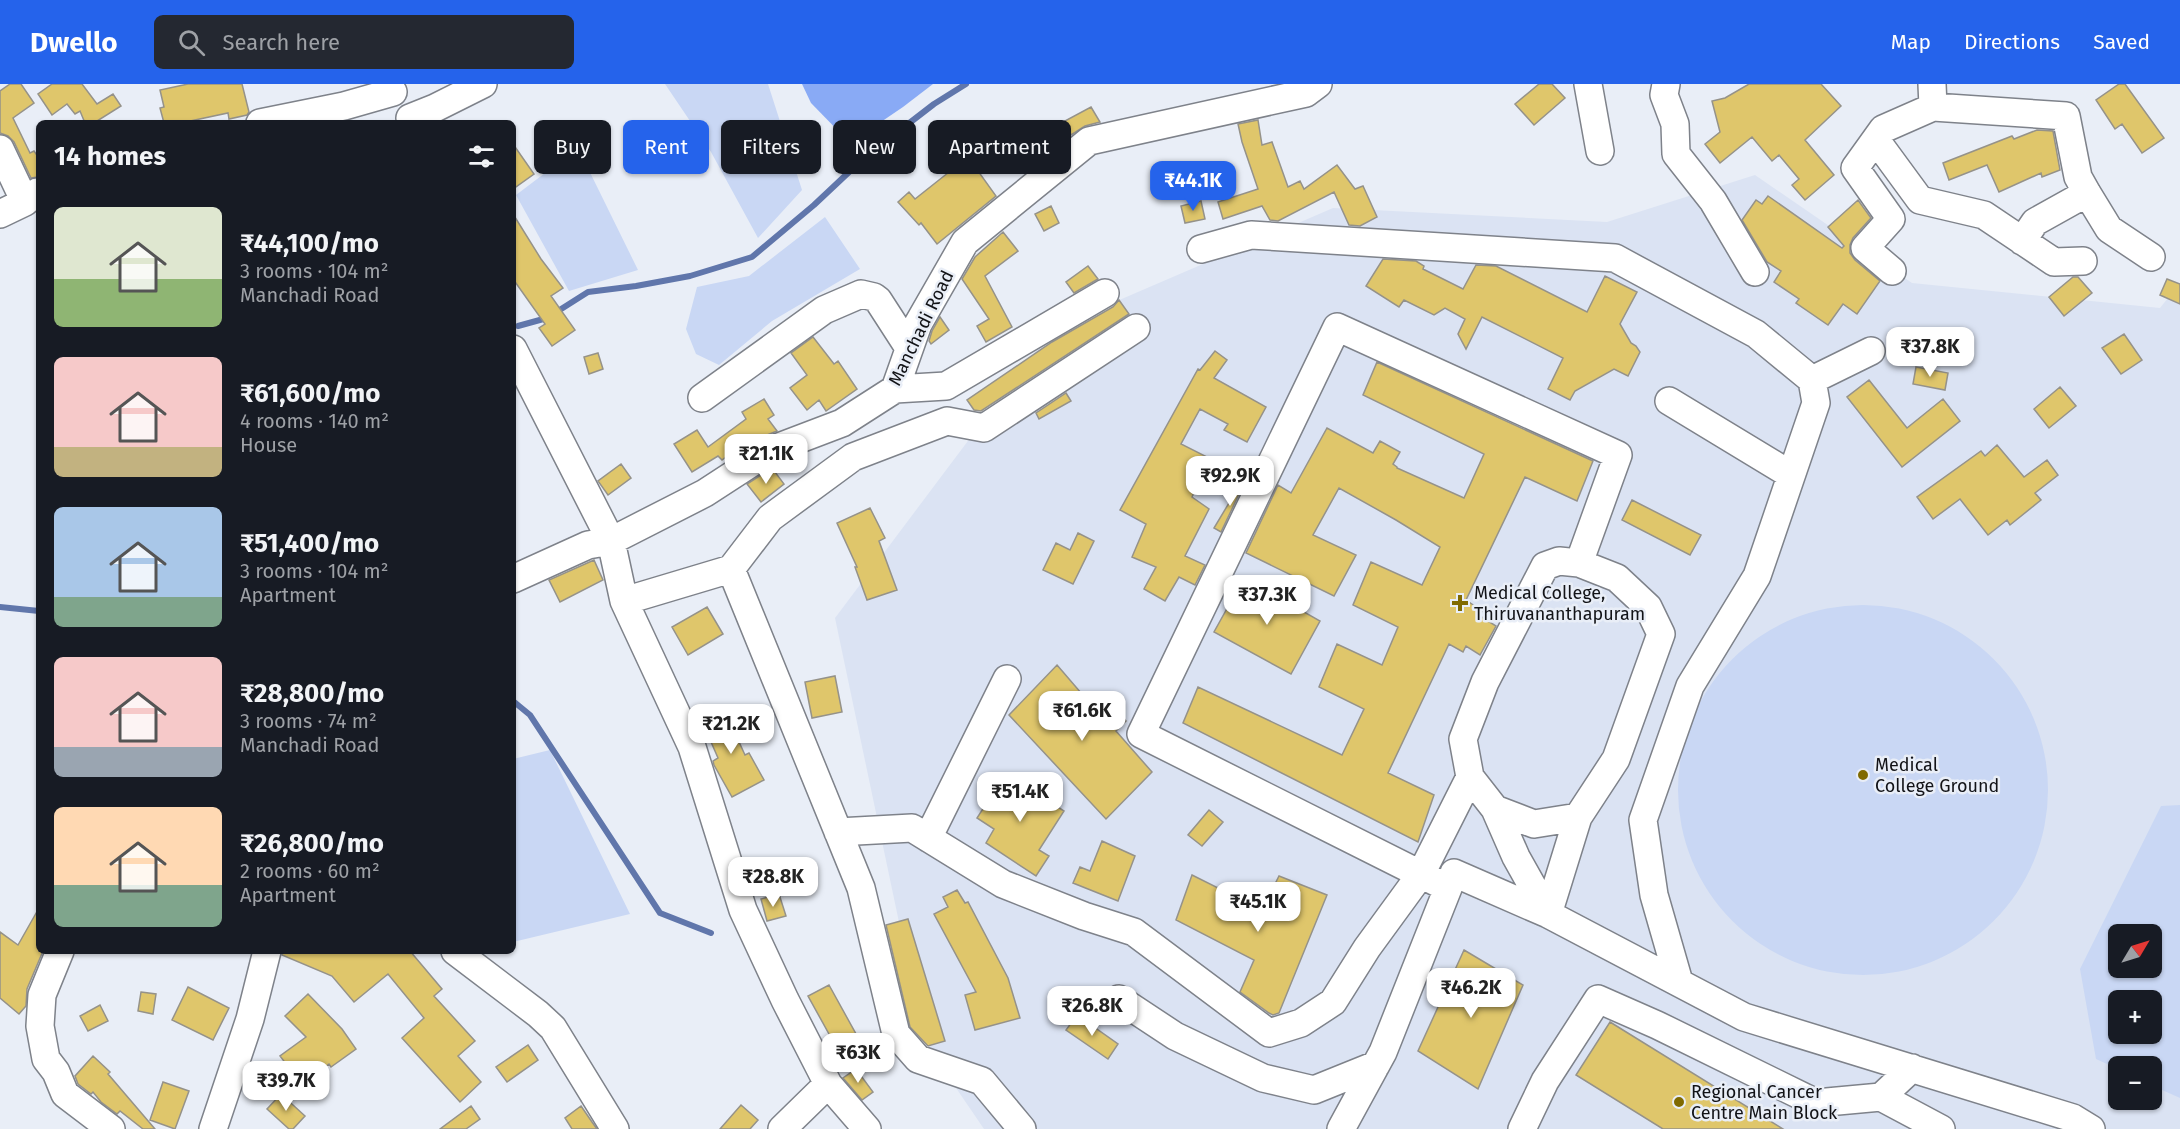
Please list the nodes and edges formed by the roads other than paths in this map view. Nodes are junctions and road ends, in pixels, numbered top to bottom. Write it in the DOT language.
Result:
graph roads {
  1 [pos="483,84"];
  2 [pos="1318,84"];
  3 [pos="1666,84"];
  4 [pos="1594,86"];
  5 [pos="390,88"];
  6 [pos="1245,95"];
  7 [pos="1933,96"];
  8 [pos="275,120"];
  9 [pos="410,120"];
  10 [pos="413,120"];
  11 [pos="1876,140"];
  12 [pos="0,149"];
  13 [pos="1600,152"];
  14 [pos="2087,193"];
  15 [pos="32,196"];
  16 [pos="0,214"];
  17 [pos="2022,241"];
  18 [pos="1201,249"];
  19 [pos="2151,257"];
  20 [pos="2083,261"];
  21 [pos="1892,271"];
  22 [pos="1755,272"];
  23 [pos="1105,293"];
  24 [pos="1136,328"];
  25 [pos="909,348"];
  26 [pos="1871,351"];
  27 [pos="516,355"];
  28 [pos="1812,380"];
  29 [pos="895,389"];
  30 [pos="702,398"];
  31 [pos="1669,401"];
  32 [pos="1791,475"];
  33 [pos="611,541"];
  34 [pos="1579,563"];
  35 [pos="730,569"];
  36 [pos="516,578"];
  37 [pos="624,601"];
  38 [pos="1007,679"];
  39 [pos="1470,777"];
  40 [pos="1495,809"];
  41 [pos="1578,817"];
  42 [pos="838,832"];
  43 [pos="928,838"];
  44 [pos="1421,874"];
  45 [pos="1448,888"];
  46 [pos="1548,914"];
  47 [pos="59,954"];
  48 [pos="266,954"];
  49 [pos="459,954"];
  50 [pos="1679,982"];
  51 [pos="1119,999"];
  52 [pos="1376,1065"];
  53 [pos="1912,1068"];
  54 [pos="828,1084"];
  55 [pos="1881,1097"];
  56 [pos="111,1129"];
  57 [pos="213,1129"];
  58 [pos="615,1129"];
  59 [pos="782,1129"];
  60 [pos="867,1129"];
  61 [pos="1022,1129"];
  62 [pos="1341,1129"];
  63 [pos="1522,1129"];
  64 [pos="1941,1129"];
  65 [pos="2091,1129"];
  1 -- 10 [label="street"];
  2 -- 6 [label="street, Manchadi Road"];
  3 -- 22 [label="street"];
  4 -- 13 [label="street"];
  5 -- 8 [label="street"];
  5 -- 9 [label="street"];
  6 -- 25 [label="street, Manchadi Road"];
  7 -- 11 [label="street"];
  7 -- 14 [label="street"];
  11 -- 17 [label="street"];
  11 -- 21 [label="street"];
  12 -- 15 [label="street"];
  14 -- 17 [label="street"];
  14 -- 19 [label="street"];
  15 -- 16 [label="street"];
  17 -- 20 [label="street"];
  18 -- 28 [label="street"];
  23 -- 29 [label="street"];
  24 -- 35 [label="street"];
  25 -- 29 [label="street, Manchadi Road"];
  25 -- 30 [label="street"];
  26 -- 28 [label="street"];
  27 -- 33 [label="street"];
  28 -- 32 [label="street"];
  29 -- 33 [label="street, Manchadi Road"];
  31 -- 32 [label="street"];
  32 -- 50 [label="street"];
  33 -- 36 [label="street, Manchadi Road"];
  33 -- 37 [label="street"];
  34 -- 39 [label="street"];
  34 -- 41 [label="street"];
  34 -- 44 [label="street"];
  35 -- 37 [label="street"];
  35 -- 42 [label="street"];
  37 -- 54 [label="street"];
  38 -- 43 [label="street"];
  39 -- 40 [label="street"];
  39 -- 44 [label="street"];
  40 -- 41 [label="street"];
  40 -- 46 [label="street"];
  41 -- 46 [label="street"];
  42 -- 43 [label="street"];
  42 -- 61 [label="street"];
  43 -- 44 [label="street"];
  44 -- 45 [label="street"];
  45 -- 46 [label="street"];
  45 -- 52 [label="street"];
  46 -- 50 [label="street"];
  47 -- 56 [label="street"];
  48 -- 57 [label="street"];
  49 -- 58 [label="street"];
  50 -- 53 [label="street"];
  51 -- 52 [label="street"];
  52 -- 62 [label="street"];
  53 -- 55 [label="street"];
  53 -- 65 [label="street"];
  54 -- 59 [label="street"];
  54 -- 60 [label="street"];
  55 -- 63 [label="street"];
  55 -- 64 [label="street"];
}
